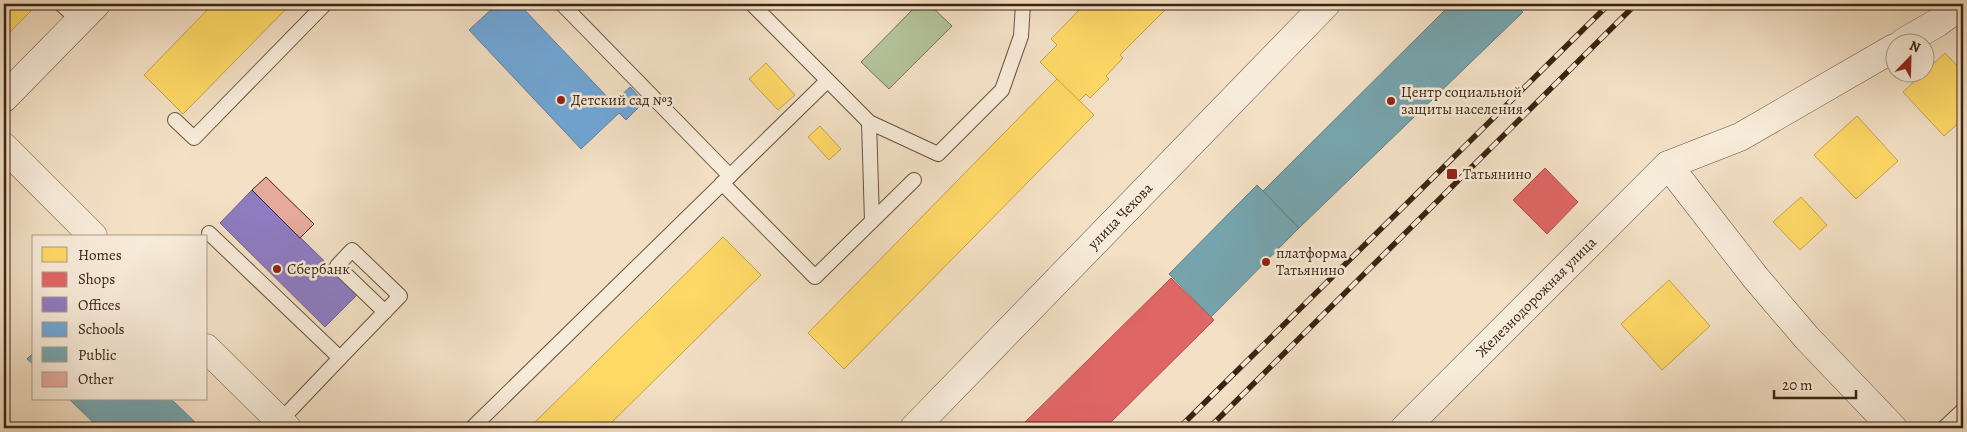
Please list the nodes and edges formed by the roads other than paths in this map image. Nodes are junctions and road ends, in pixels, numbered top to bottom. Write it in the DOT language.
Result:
graph roads {
  1 [pos="325,4"];
  2 [pos="562,4"];
  3 [pos="752,4"];
  4 [pos="1023,4"];
  5 [pos="1326,4"];
  6 [pos="1963,4"];
  7 [pos="78,10"];
  8 [pos="1921,32"];
  9 [pos="1884,54"];
  10 [pos="827,81"];
  11 [pos="4,98"];
  12 [pos="175,120"];
  13 [pos="869,122"];
  14 [pos="4,148"];
  15 [pos="1668,165"];
  16 [pos="726,180"];
  17 [pos="914,180"];
  18 [pos="872,221"];
  19 [pos="210,233"];
  20 [pos="92,235"];
  21 [pos="385,312"];
  22 [pos="208,350"];
  23 [pos="340,358"];
  24 [pos="1963,410"];
  25 [pos="283,425"];
  26 [pos="472,428"];
  27 [pos="914,428"];
  28 [pos="1405,428"];
  29 [pos="1893,428"];
  30 [pos="1944,428"];
  1 -- 12 [label="lane"];
  2 -- 16 [label="lane"];
  3 -- 10 [label="lane"];
  4 -- 13 [label="lane"];
  5 -- 27 [label="street, улица Чехова"];
  6 -- 8 [label="street"];
  7 -- 11 [label="street"];
  9 -- 15 [label="street, Железнодорожная улица"];
  10 -- 13 [label="lane"];
  10 -- 16 [label="lane"];
  13 -- 18 [label="lane"];
  14 -- 20 [label="street"];
  15 -- 28 [label="street, Железнодорожная улица"];
  15 -- 29 [label="street"];
  16 -- 18 [label="lane"];
  16 -- 26 [label="lane"];
  17 -- 18 [label="lane"];
  19 -- 23 [label="lane"];
  21 -- 21 [label="lane"];
  21 -- 23 [label="lane"];
  22 -- 25 [label="street"];
  23 -- 25 [label="lane"];
  24 -- 30 [label="lane"];
}
